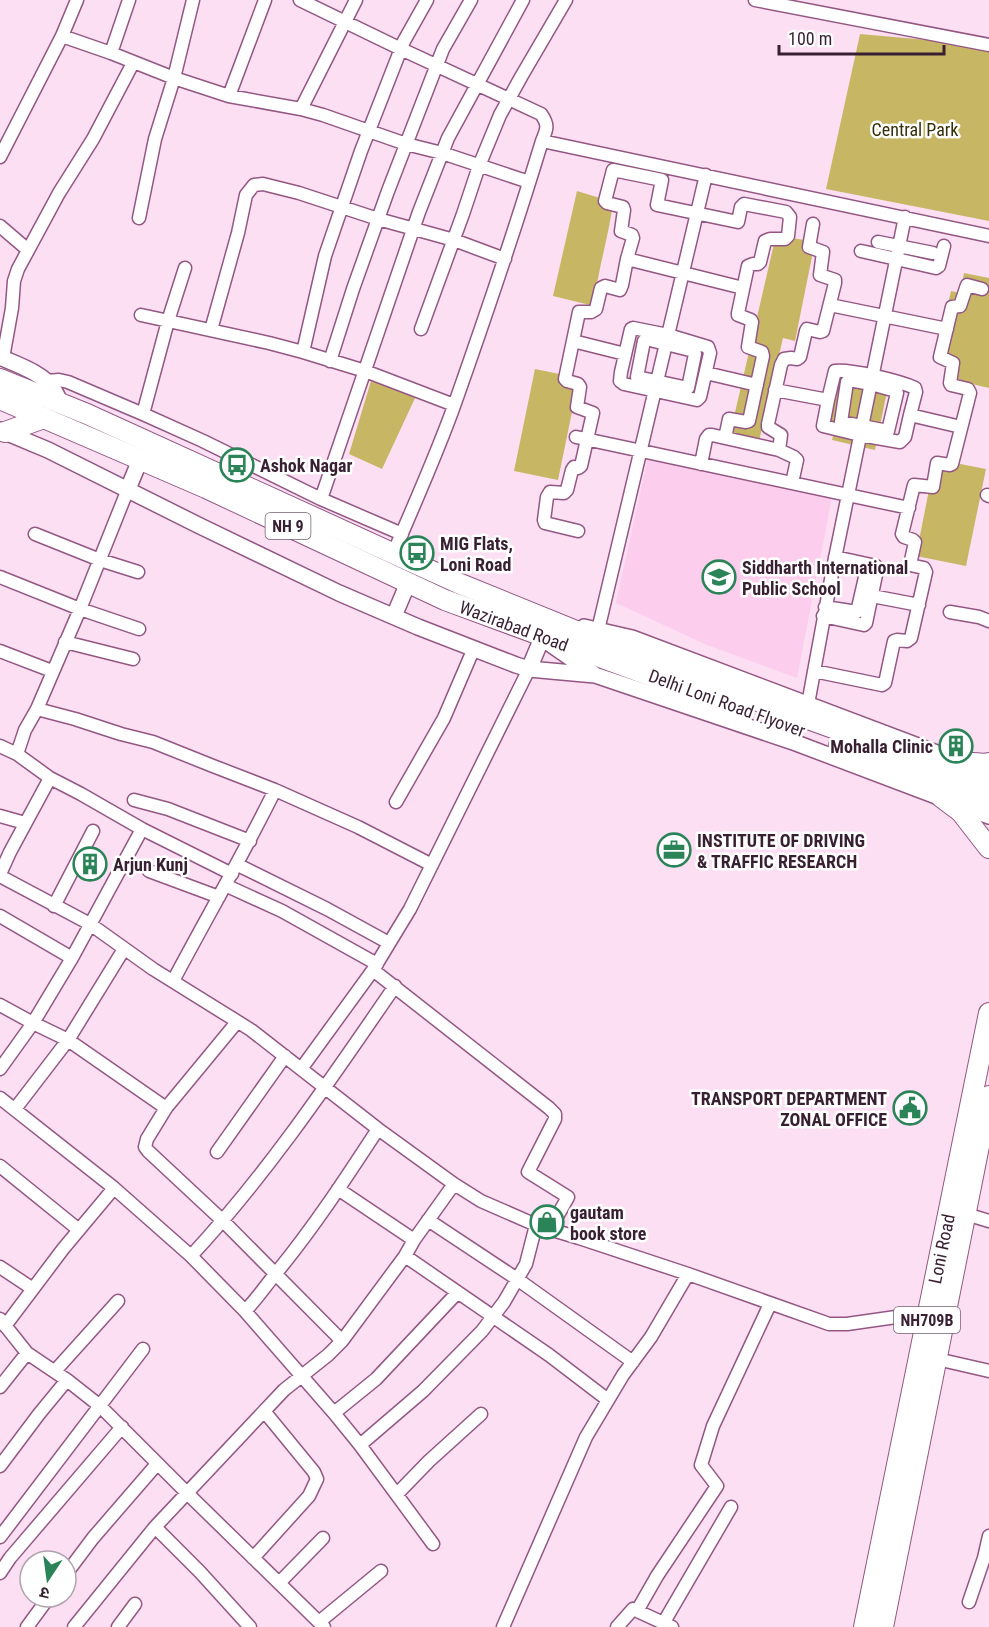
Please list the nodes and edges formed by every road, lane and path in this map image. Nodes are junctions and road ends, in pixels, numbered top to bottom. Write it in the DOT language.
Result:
graph roads {
  1 [pos="76,0"];
  2 [pos="129,0"];
  3 [pos="193,0"];
  4 [pos="265,0"];
  5 [pos="300,0"];
  6 [pos="356,0"];
  7 [pos="427,0"];
  8 [pos="471,0"];
  9 [pos="523,0"];
  10 [pos="566,0"];
  11 [pos="755,0"];
  12 [pos="345,22"];
  13 [pos="62,36"];
  14 [pos="989,45"];
  15 [pos="401,49"];
  16 [pos="111,53"];
  17 [pos="134,63"];
  18 [pos="437,66"];
  19 [pos="174,78"];
  20 [pos="477,84"];
  21 [pos="229,96"];
  22 [pos="509,99"];
  23 [pos="301,109"];
  24 [pos="370,130"];
  25 [pos="542,141"];
  26 [pos="406,144"];
  27 [pos="442,153"];
  28 [pos="0,157"];
  29 [pos="480,166"];
  30 [pos="706,176"];
  31 [pos="529,182"];
  32 [pos="342,207"];
  33 [pos="697,213"];
  34 [pos="905,217"];
  35 [pos="139,218"];
  36 [pos="378,219"];
  37 [pos="813,224"];
  38 [pos="4,229"];
  39 [pos="414,229"];
  40 [pos="989,236"];
  41 [pos="454,240"];
  42 [pos="878,242"];
  43 [pos="0,244"];
  44 [pos="28,250"];
  45 [pos="939,250"];
  46 [pos="861,251"];
  47 [pos="898,252"];
  48 [pos="505,259"];
  49 [pos="627,259"];
  50 [pos="185,268"];
  51 [pos="683,273"];
  52 [pos="744,288"];
  53 [pos="982,289"];
  54 [pos="830,305"];
  55 [pos="141,315"];
  56 [pos="885,317"];
  57 [pos="168,321"];
  58 [pos="421,329"];
  59 [pos="947,329"];
  60 [pos="212,330"];
  61 [pos="667,340"];
  62 [pos="573,341"];
  63 [pos="303,352"];
  64 [pos="625,354"];
  65 [pos="1,358"];
  66 [pos="330,361"];
  67 [pos="365,371"];
  68 [pos="706,373"];
  69 [pos="0,379"];
  70 [pos="872,380"];
  71 [pos="46,381"];
  72 [pos="757,385"];
  73 [pos="656,386"];
  74 [pos="776,390"];
  75 [pos="8,396"];
  76 [pos="828,400"];
  77 [pos="61,404"];
  78 [pos="454,405"];
  79 [pos="143,414"];
  80 [pos="910,415"];
  81 [pos="44,418"];
  82 [pos="962,427"];
  83 [pos="2,431"];
  84 [pos="861,431"];
  85 [pos="582,438"];
  86 [pos="725,438"];
  87 [pos="779,450"];
  88 [pos="641,451"];
  89 [pos="140,460"];
  90 [pos="701,464"];
  91 [pos="792,483"];
  92 [pos="128,489"];
  93 [pos="848,495"];
  94 [pos="321,499"];
  95 [pos="909,508"];
  96 [pos="578,531"];
  97 [pos="35,534"];
  98 [pos="402,534"];
  99 [pos="393,554"];
  100 [pos="100,560"];
  101 [pos="834,560"];
  102 [pos="138,572"];
  103 [pos="0,577"];
  104 [pos="408,583"];
  105 [pos="872,596"];
  106 [pos="919,605"];
  107 [pos="80,609"];
  108 [pos="824,611"];
  109 [pos="950,612"];
  110 [pos="394,616"];
  111 [pos="989,621"];
  112 [pos="139,629"];
  113 [pos="538,629"];
  114 [pos="65,642"];
  115 [pos="474,648"];
  116 [pos="0,651"];
  117 [pos="601,652"];
  118 [pos="132,659"];
  119 [pos="529,669"];
  120 [pos="814,671"];
  121 [pos="52,672"];
  122 [pos="808,704"];
  123 [pos="37,709"];
  124 [pos="0,746"];
  125 [pos="17,754"];
  126 [pos="960,762"];
  127 [pos="989,763"];
  128 [pos="989,773"];
  129 [pos="50,778"];
  130 [pos="989,784"];
  131 [pos="275,790"];
  132 [pos="941,797"];
  133 [pos="989,799"];
  134 [pos="134,800"];
  135 [pos="396,802"];
  136 [pos="0,816"];
  137 [pos="989,816"];
  138 [pos="25,823"];
  139 [pos="142,829"];
  140 [pos="93,831"];
  141 [pos="250,841"];
  142 [pos="989,849"];
  143 [pos="432,865"];
  144 [pos="235,870"];
  145 [pos="149,871"];
  146 [pos="0,875"];
  147 [pos="222,891"];
  148 [pos="54,906"];
  149 [pos="0,916"];
  150 [pos="90,924"];
  151 [pos="389,944"];
  152 [pos="124,949"];
  153 [pos="72,958"];
  154 [pos="375,967"];
  155 [pos="173,981"];
  156 [pos="394,986"];
  157 [pos="0,1005"];
  158 [pos="989,1013"];
  159 [pos="237,1022"];
  160 [pos="33,1023"];
  161 [pos="68,1040"];
  162 [pos="285,1056"];
  163 [pos="0,1069"];
  164 [pos="301,1069"];
  165 [pos="324,1089"];
  166 [pos="989,1096"];
  167 [pos="0,1098"];
  168 [pos="166,1108"];
  169 [pos="15,1109"];
  170 [pos="980,1126"];
  171 [pos="378,1129"];
  172 [pos="216,1152"];
  173 [pos="0,1166"];
  174 [pos="454,1184"];
  175 [pos="114,1188"];
  176 [pos="338,1189"];
  177 [pos="966,1214"];
  178 [pos="428,1220"];
  179 [pos="223,1221"];
  180 [pos="989,1221"];
  181 [pos="536,1225"];
  182 [pos="550,1229"];
  183 [pos="79,1230"];
  184 [pos="414,1240"];
  185 [pos="191,1256"];
  186 [pos="405,1256"];
  187 [pos="0,1267"];
  188 [pos="275,1274"];
  189 [pos="688,1274"];
  190 [pos="518,1279"];
  191 [pos="33,1289"];
  192 [pos="458,1293"];
  193 [pos="118,1301"];
  194 [pos="770,1304"];
  195 [pos="245,1311"];
  196 [pos="494,1316"];
  197 [pos="3,1323"];
  198 [pos="926,1324"];
  199 [pos="342,1341"];
  200 [pos="143,1349"];
  201 [pos="27,1353"];
  202 [pos="937,1359"];
  203 [pos="633,1362"];
  204 [pos="55,1371"];
  205 [pos="989,1371"];
  206 [pos="303,1375"];
  207 [pos="67,1380"];
  208 [pos="0,1387"];
  209 [pos="608,1400"];
  210 [pos="100,1406"];
  211 [pos="264,1411"];
  212 [pos="334,1413"];
  213 [pos="481,1414"];
  214 [pos="122,1426"];
  215 [pos="360,1445"];
  216 [pos="158,1464"];
  217 [pos="0,1466"];
  218 [pos="187,1493"];
  219 [pos="397,1494"];
  220 [pos="731,1507"];
  221 [pos="155,1527"];
  222 [pos="989,1536"];
  223 [pos="0,1537"];
  224 [pos="323,1538"];
  225 [pos="434,1544"];
  226 [pos="78,1558"];
  227 [pos="253,1558"];
  228 [pos="381,1571"];
  229 [pos="0,1573"];
  230 [pos="279,1583"];
  231 [pos="969,1602"];
  232 [pos="135,1604"];
  233 [pos="40,1609"];
  234 [pos="637,1611"];
  235 [pos="321,1624"];
  236 [pos="668,1625"];
  237 [pos="27,1627"];
  238 [pos="74,1627"];
  239 [pos="118,1627"];
  240 [pos="250,1627"];
  241 [pos="502,1627"];
  242 [pos="617,1627"];
  243 [pos="864,1627"];
  244 [pos="883,1627"];
  1 -- 13 [label="street"];
  2 -- 16 [label="street"];
  3 -- 19 [label="street"];
  4 -- 21 [label="street"];
  5 -- 12 [label="street"];
  6 -- 12 [label="street"];
  7 -- 15 [label="street"];
  8 -- 18 [label="street"];
  9 -- 20 [label="street"];
  10 -- 22 [label="street"];
  11 -- 14 [label="street"];
  12 -- 15 [label="street"];
  12 -- 23 [label="street"];
  13 -- 16 [label="street"];
  13 -- 28 [label="street"];
  15 -- 18 [label="street"];
  15 -- 24 [label="street"];
  16 -- 17 [label="street"];
  17 -- 19 [label="street"];
  17 -- 44 [label="street"];
  18 -- 20 [label="street"];
  18 -- 26 [label="street"];
  19 -- 21 [label="street"];
  19 -- 35 [label="street"];
  20 -- 22 [label="street"];
  20 -- 27 [label="street"];
  21 -- 23 [label="street"];
  22 -- 25 [label="street"];
  22 -- 29 [label="street"];
  23 -- 24 [label="street"];
  24 -- 26 [label="street"];
  24 -- 32 [label="street"];
  25 -- 30 [label="street"];
  25 -- 31 [label="street"];
  26 -- 27 [label="street"];
  26 -- 36 [label="street"];
  27 -- 29 [label="street"];
  27 -- 39 [label="street"];
  29 -- 31 [label="street"];
  29 -- 41 [label="street"];
  30 -- 33 [label="street"];
  30 -- 34 [label="street"];
  31 -- 48 [label="street"];
  32 -- 36 [label="street"];
  32 -- 60 [label="street"];
  32 -- 63 [label="street"];
  33 -- 49 [label="street"];
  33 -- 51 [label="street"];
  33 -- 52 [label="street"];
  34 -- 40 [label="street"];
  34 -- 47 [label="street"];
  36 -- 39 [label="street"];
  36 -- 66 [label="street"];
  37 -- 54 [label="street"];
  38 -- 43 [label="street"];
  38 -- 44 [label="street"];
  39 -- 41 [label="street"];
  39 -- 67 [label="street"];
  41 -- 48 [label="street"];
  41 -- 58 [label="street"];
  42 -- 47 [label="street"];
  44 -- 65 [label="street"];
  45 -- 47 [label="street"];
  46 -- 47 [label="street"];
  47 -- 56 [label="street"];
  48 -- 78 [label="street"];
  49 -- 51 [label="street"];
  49 -- 62 [label="street"];
  50 -- 57 [label="street"];
  51 -- 52 [label="street"];
  51 -- 61 [label="street"];
  52 -- 72 [label="street"];
  53 -- 59 [label="street"];
  54 -- 56 [label="street"];
  54 -- 74 [label="street"];
  55 -- 57 [label="street"];
  56 -- 59 [label="street"];
  56 -- 70 [label="street"];
  57 -- 60 [label="street"];
  57 -- 79 [label="street"];
  59 -- 82 [label="street"];
  60 -- 63 [label="street"];
  61 -- 64 [label="street"];
  61 -- 68 [label="street"];
  61 -- 73 [label="street"];
  61 -- 73 [label="street"];
  61 -- 73 [label="street"];
  62 -- 64 [label="street"];
  62 -- 85 [label="street"];
  63 -- 66 [label="street"];
  64 -- 73 [label="street"];
  65 -- 71 [label="street"];
  66 -- 67 [label="street"];
  67 -- 78 [label="street"];
  67 -- 94 [label="street"];
  68 -- 72 [label="street"];
  68 -- 73 [label="street"];
  69 -- 75 [label="highway, NH 9"];
  70 -- 76 [label="street"];
  70 -- 80 [label="street"];
  70 -- 84 [label="street"];
  70 -- 84 [label="street"];
  70 -- 84 [label="street"];
  71 -- 77 [label="street"];
  71 -- 79 [label="street"];
  72 -- 86 [label="street"];
  73 -- 88 [label="street"];
  74 -- 76 [label="street"];
  74 -- 87 [label="street"];
  75 -- 77 [label="highway, NH 9"];
  75 -- 81 [label="highway, NH 9"];
  76 -- 84 [label="street"];
  77 -- 99 [label="highway, Wazirabad Road / NH 9"];
  78 -- 98 [label="street"];
  79 -- 94 [label="street"];
  80 -- 82 [label="street"];
  80 -- 84 [label="street"];
  81 -- 83 [label="highway"];
  81 -- 89 [label="highway, Wazirabad Road / NH 9"];
  82 -- 95 [label="street"];
  83 -- 92 [label="street"];
  84 -- 93 [label="street"];
  85 -- 88 [label="street"];
  85 -- 96 [label="street"];
  86 -- 87 [label="street"];
  86 -- 90 [label="street"];
  87 -- 91 [label="street"];
  88 -- 90 [label="street"];
  88 -- 117 [label="street"];
  89 -- 92 [label="street"];
  89 -- 104 [label="highway, Wazirabad Road / NH 9"];
  90 -- 91 [label="street"];
  91 -- 93 [label="street"];
  92 -- 100 [label="street"];
  92 -- 110 [label="street"];
  93 -- 95 [label="street"];
  93 -- 101 [label="street"];
  94 -- 98 [label="street"];
  95 -- 106 [label="street"];
  97 -- 100 [label="street"];
  98 -- 99 [label="street"];
  99 -- 113 [label="highway, Wazirabad Road / NH 9"];
  100 -- 102 [label="street"];
  100 -- 107 [label="street"];
  101 -- 105 [label="street"];
  101 -- 108 [label="street"];
  101 -- 108 [label="street"];
  103 -- 107 [label="street"];
  104 -- 110 [label="street"];
  104 -- 113 [label="highway, Wazirabad Road / NH 9"];
  105 -- 106 [label="street"];
  105 -- 108 [label="street"];
  106 -- 120 [label="street"];
  107 -- 112 [label="street"];
  107 -- 114 [label="street"];
  108 -- 120 [label="street"];
  109 -- 111 [label="street"];
  110 -- 115 [label="street"];
  113 -- 117 [label="highway, Delhi Loni Road Flyover / NH 9"];
  113 -- 117 [label="street, Wazirabad Road"];
  113 -- 119 [label="street"];
  114 -- 118 [label="street"];
  114 -- 121 [label="street"];
  115 -- 119 [label="street"];
  115 -- 135 [label="street"];
  116 -- 121 [label="street"];
  117 -- 119 [label="street"];
  117 -- 122 [label="street, Wazirabad Road"];
  117 -- 130 [label="highway, Delhi Loni Road Flyover / NH 9"];
  117 -- 132 [label="street, Wazirabad Road"];
  117 -- 133 [label="highway, Delhi Loni Road Flyover / NH 9"];
  119 -- 143 [label="street"];
  120 -- 122 [label="street"];
  121 -- 123 [label="street"];
  122 -- 126 [label="street, Wazirabad Road"];
  123 -- 125 [label="street"];
  123 -- 131 [label="street"];
  124 -- 125 [label="street"];
  125 -- 129 [label="street"];
  126 -- 127 [label="highway"];
  126 -- 128 [label="street, Wazirabad Road"];
  129 -- 138 [label="street"];
  129 -- 139 [label="street"];
  131 -- 141 [label="street"];
  131 -- 143 [label="street"];
  132 -- 137 [label="street, Wazirabad Road"];
  132 -- 142 [label="highway"];
  134 -- 141 [label="street"];
  136 -- 138 [label="street"];
  138 -- 146 [label="street"];
  139 -- 144 [label="street"];
  139 -- 150 [label="street"];
  140 -- 148 [label="street"];
  141 -- 144 [label="street"];
  143 -- 151 [label="street"];
  144 -- 147 [label="street"];
  144 -- 151 [label="street"];
  145 -- 147 [label="street"];
  146 -- 148 [label="street"];
  147 -- 154 [label="street"];
  147 -- 155 [label="street"];
  148 -- 150 [label="street"];
  149 -- 153 [label="street"];
  150 -- 152 [label="street"];
  150 -- 153 [label="street"];
  151 -- 154 [label="street"];
  152 -- 155 [label="street"];
  152 -- 161 [label="street"];
  153 -- 160 [label="street"];
  154 -- 156 [label="street"];
  154 -- 164 [label="street"];
  155 -- 159 [label="street"];
  156 -- 165 [label="street"];
  156 -- 182 [label="street"];
  157 -- 160 [label="street"];
  158 -- 170 [label="highway, Loni Road / NH709B"];
  159 -- 162 [label="street"];
  159 -- 168 [label="street"];
  160 -- 161 [label="street"];
  160 -- 163 [label="street"];
  161 -- 168 [label="street"];
  161 -- 169 [label="street"];
  162 -- 164 [label="street"];
  162 -- 172 [label="street"];
  164 -- 165 [label="street"];
  165 -- 171 [label="street"];
  165 -- 179 [label="street"];
  166 -- 170 [label="highway, Loni Road / NH709B"];
  167 -- 169 [label="street"];
  168 -- 179 [label="street"];
  169 -- 175 [label="street"];
  170 -- 177 [label="highway, Loni Road / NH709B"];
  170 -- 198 [label="highway, Loni Road / NH709B"];
  171 -- 174 [label="street"];
  171 -- 176 [label="street"];
  173 -- 183 [label="street"];
  174 -- 178 [label="street"];
  174 -- 181 [label="street"];
  175 -- 183 [label="street"];
  175 -- 185 [label="street"];
  176 -- 184 [label="street"];
  176 -- 188 [label="street"];
  177 -- 180 [label="street"];
  177 -- 202 [label="highway, Loni Road / NH709B"];
  178 -- 184 [label="street"];
  178 -- 190 [label="street"];
  179 -- 185 [label="street"];
  179 -- 188 [label="street"];
  181 -- 182 [label="street"];
  181 -- 190 [label="street"];
  182 -- 189 [label="street"];
  183 -- 191 [label="street"];
  184 -- 186 [label="street"];
  185 -- 195 [label="street"];
  186 -- 192 [label="street"];
  186 -- 199 [label="street"];
  187 -- 191 [label="street"];
  188 -- 195 [label="street"];
  188 -- 199 [label="street"];
  189 -- 194 [label="street"];
  189 -- 203 [label="street"];
  190 -- 196 [label="street"];
  190 -- 203 [label="street"];
  191 -- 197 [label="street"];
  192 -- 196 [label="street"];
  192 -- 212 [label="street"];
  193 -- 204 [label="street"];
  194 -- 198 [label="street"];
  194 -- 234 [label="street"];
  195 -- 206 [label="street"];
  196 -- 209 [label="street"];
  196 -- 215 [label="street"];
  197 -- 201 [label="street"];
  198 -- 243 [label="highway, Loni Road / NH709B"];
  199 -- 206 [label="street"];
  200 -- 210 [label="street"];
  201 -- 204 [label="street"];
  201 -- 208 [label="street"];
  202 -- 205 [label="street"];
  202 -- 244 [label="highway, Loni Road / NH709B"];
  203 -- 209 [label="street"];
  204 -- 207 [label="street"];
  206 -- 211 [label="street"];
  206 -- 212 [label="street"];
  207 -- 210 [label="street"];
  207 -- 217 [label="street"];
  209 -- 241 [label="street"];
  210 -- 214 [label="street"];
  210 -- 223 [label="street"];
  211 -- 218 [label="street"];
  211 -- 227 [label="street"];
  212 -- 215 [label="street"];
  213 -- 219 [label="street"];
  214 -- 216 [label="street"];
  214 -- 229 [label="street"];
  215 -- 219 [label="street"];
  216 -- 218 [label="street"];
  216 -- 226 [label="street"];
  218 -- 221 [label="street"];
  218 -- 227 [label="street"];
  219 -- 225 [label="street"];
  220 -- 236 [label="street"];
  221 -- 238 [label="street"];
  221 -- 240 [label="street"];
  222 -- 231 [label="street"];
  224 -- 230 [label="street"];
  227 -- 230 [label="street"];
  228 -- 235 [label="street"];
  230 -- 235 [label="street"];
  232 -- 239 [label="street"];
  233 -- 237 [label="street"];
  234 -- 236 [label="street"];
  234 -- 242 [label="street"];
}
